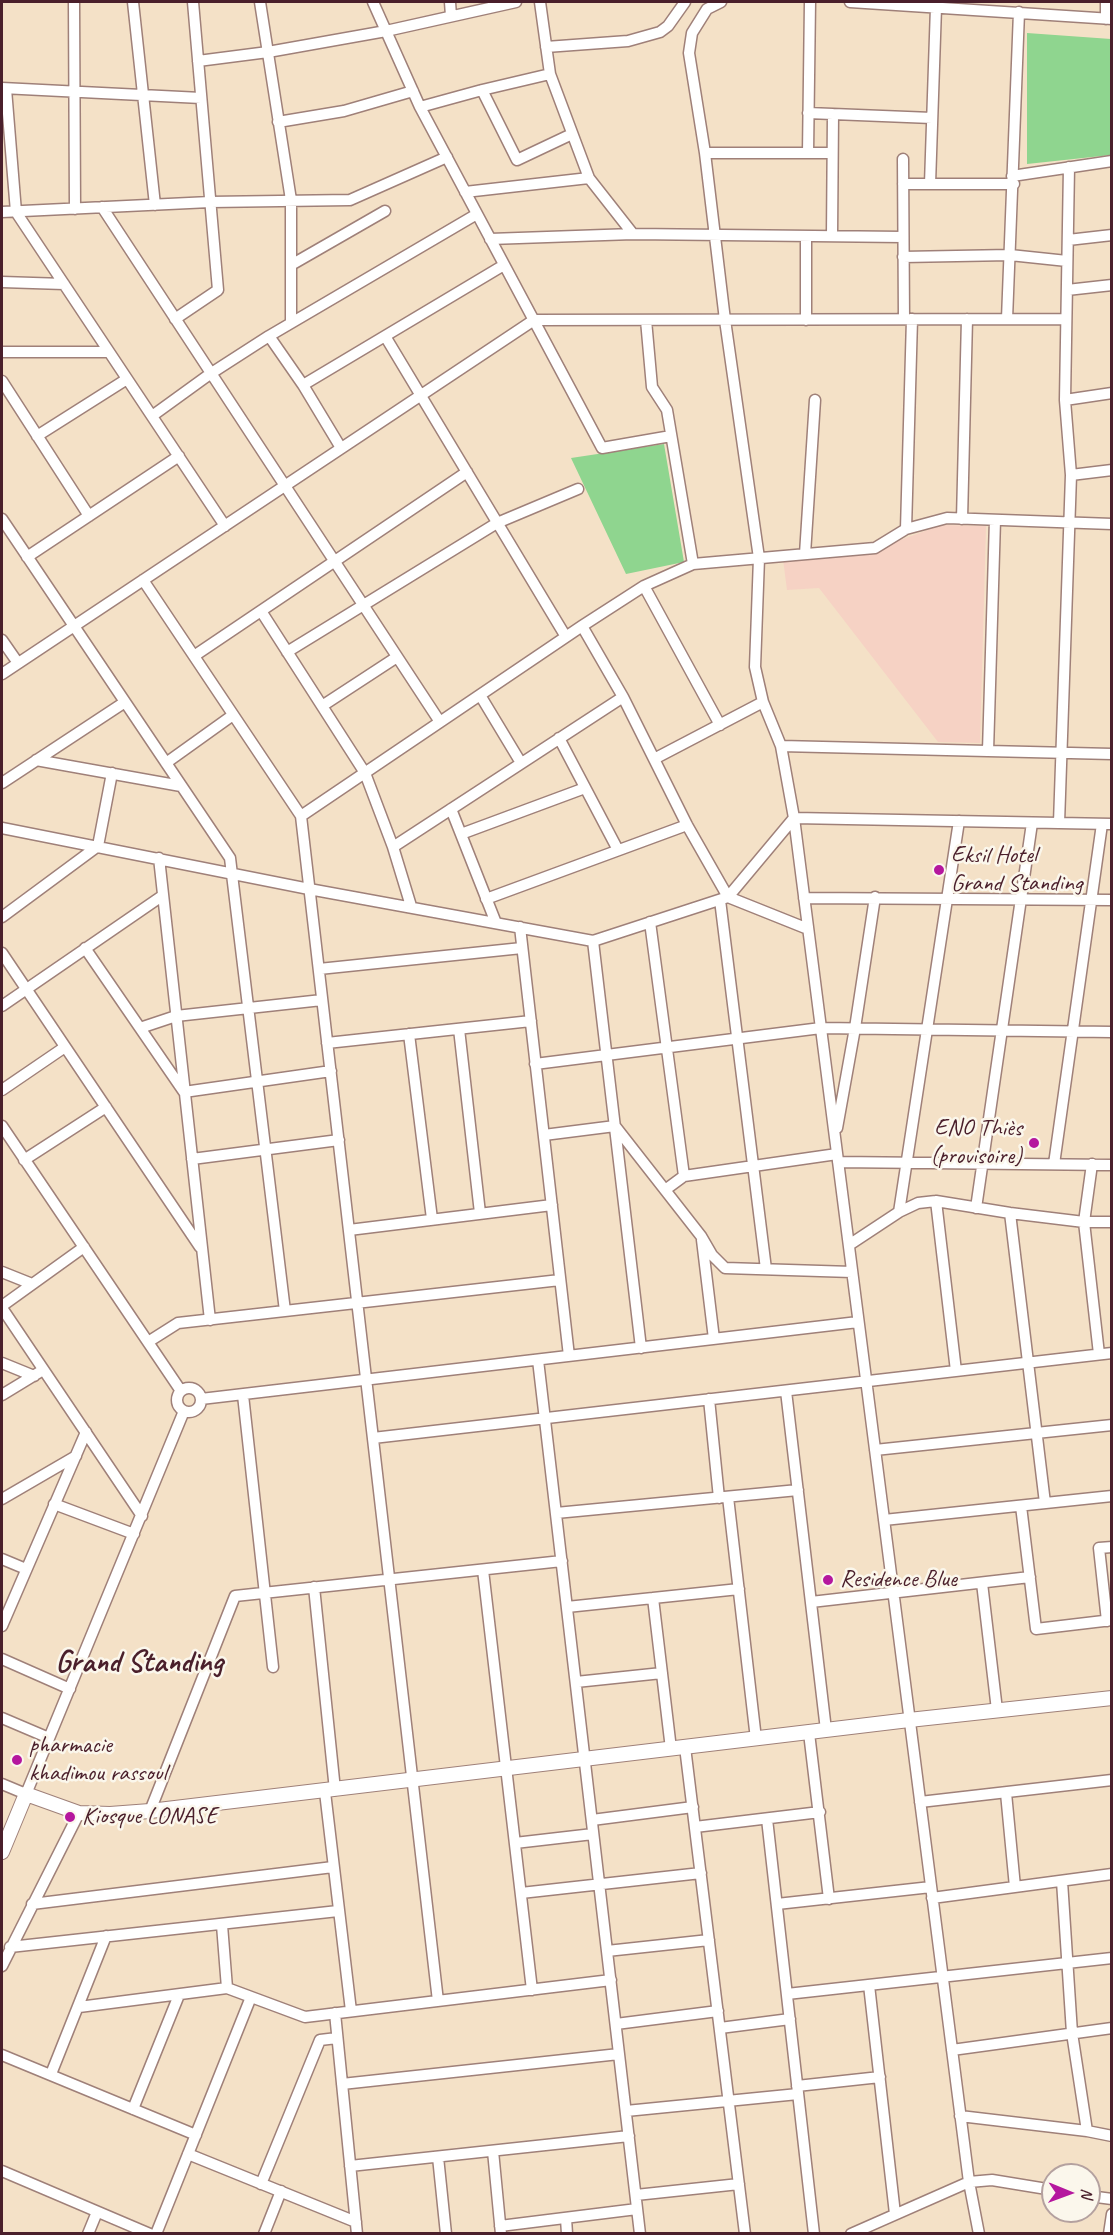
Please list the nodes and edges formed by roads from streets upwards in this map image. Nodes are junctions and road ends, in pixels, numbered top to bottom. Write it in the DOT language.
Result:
graph roads {
  1 [pos="74,2"];
  2 [pos="133,2"];
  3 [pos="193,2"];
  4 [pos="260,2"];
  5 [pos="373,2"];
  6 [pos="450,2"];
  7 [pos="516,2"];
  8 [pos="540,2"];
  9 [pos="685,2"];
  10 [pos="721,2"];
  11 [pos="810,2"];
  12 [pos="851,2"];
  13 [pos="1106,2"];
  14 [pos="491,4"];
  15 [pos="703,5"];
  16 [pos="936,7"];
  17 [pos="1019,12"];
  18 [pos="451,16"];
  19 [pos="1109,19"];
  20 [pos="386,31"];
  21 [pos="546,47"];
  22 [pos="268,52"];
  23 [pos="198,61"];
  24 [pos="550,75"];
  25 [pos="4,88"];
  26 [pos="482,90"];
  27 [pos="413,91"];
  28 [pos="74,92"];
  29 [pos="143,94"];
  30 [pos="201,98"];
  31 [pos="420,107"];
  32 [pos="808,113"];
  33 [pos="833,114"];
  34 [pos="932,118"];
  35 [pos="278,122"];
  36 [pos="572,134"];
  37 [pos="705,153"];
  38 [pos="808,153"];
  39 [pos="832,153"];
  40 [pos="6,154"];
  41 [pos="447,157"];
  42 [pos="903,159"];
  43 [pos="1112,161"];
  44 [pos="1069,167"];
  45 [pos="589,178"];
  46 [pos="1013,180"];
  47 [pos="903,184"];
  48 [pos="930,184"];
  49 [pos="465,192"];
  50 [pos="291,201"];
  51 [pos="210,202"];
  52 [pos="155,205"];
  53 [pos="102,207"];
  54 [pos="75,209"];
  55 [pos="2,212"];
  56 [pos="16,212"];
  57 [pos="385,212"];
  58 [pos="477,213"];
  59 [pos="633,234"];
  60 [pos="1112,235"];
  61 [pos="806,236"];
  62 [pos="831,236"];
  63 [pos="716,237"];
  64 [pos="903,237"];
  65 [pos="490,239"];
  66 [pos="1068,240"];
  67 [pos="1010,255"];
  68 [pos="903,257"];
  69 [pos="1067,261"];
  70 [pos="291,265"];
  71 [pos="504,265"];
  72 [pos="2,282"];
  73 [pos="64,284"];
  74 [pos="1112,285"];
  75 [pos="1067,290"];
  76 [pos="175,319"];
  77 [pos="908,319"];
  78 [pos="967,319"];
  79 [pos="1007,319"];
  80 [pos="1066,319"];
  81 [pos="534,320"];
  82 [pos="646,320"];
  83 [pos="725,320"];
  84 [pos="806,320"];
  85 [pos="291,323"];
  86 [pos="269,336"];
  87 [pos="385,336"];
  88 [pos="2,352"];
  89 [pos="110,352"];
  90 [pos="210,374"];
  91 [pos="127,379"];
  92 [pos="2,381"];
  93 [pos="303,385"];
  94 [pos="1112,393"];
  95 [pos="420,395"];
  96 [pos="815,400"];
  97 [pos="1065,400"];
  98 [pos="152,416"];
  99 [pos="37,436"];
  100 [pos="671,436"];
  101 [pos="341,448"];
  102 [pos="179,456"];
  103 [pos="1112,470"];
  104 [pos="467,472"];
  105 [pos="1071,475"];
  106 [pos="284,486"];
  107 [pos="578,489"];
  108 [pos="89,516"];
  109 [pos="2,519"];
  110 [pos="962,519"];
  111 [pos="995,520"];
  112 [pos="1069,522"];
  113 [pos="498,523"];
  114 [pos="1112,524"];
  115 [pos="225,525"];
  116 [pos="906,529"];
  117 [pos="805,554"];
  118 [pos="27,557"];
  119 [pos="759,558"];
  120 [pos="334,562"];
  121 [pos="693,564"];
  122 [pos="143,580"];
  123 [pos="644,586"];
  124 [pos="363,605"];
  125 [pos="261,611"];
  126 [pos="74,626"];
  127 [pos="582,626"];
  128 [pos="566,637"];
  129 [pos="2,640"];
  130 [pos="287,652"];
  131 [pos="194,656"];
  132 [pos="397,657"];
  133 [pos="18,663"];
  134 [pos="2,674"];
  135 [pos="480,695"];
  136 [pos="623,697"];
  137 [pos="125,702"];
  138 [pos="764,702"];
  139 [pos="322,706"];
  140 [pos="234,715"];
  141 [pos="440,722"];
  142 [pos="720,725"];
  143 [pos="559,738"];
  144 [pos="781,746"];
  145 [pos="988,751"];
  146 [pos="1061,753"];
  147 [pos="1112,754"];
  148 [pos="654,759"];
  149 [pos="36,760"];
  150 [pos="166,763"];
  151 [pos="521,763"];
  152 [pos="112,773"];
  153 [pos="364,773"];
  154 [pos="2,783"];
  155 [pos="181,786"];
  156 [pos="585,788"];
  157 [pos="451,808"];
  158 [pos="301,816"];
  159 [pos="794,818"];
  160 [pos="959,821"];
  161 [pos="1032,822"];
  162 [pos="1059,823"];
  163 [pos="1107,824"];
  164 [pos="687,825"];
  165 [pos="2,828"];
  166 [pos="461,834"];
  167 [pos="98,846"];
  168 [pos="393,847"];
  169 [pos="618,850"];
  170 [pos="159,858"];
  171 [pos="233,872"];
  172 [pos="309,888"];
  173 [pos="162,896"];
  174 [pos="875,897"];
  175 [pos="724,898"];
  176 [pos="804,898"];
  177 [pos="947,898"];
  178 [pos="486,899"];
  179 [pos="1021,899"];
  180 [pos="1091,899"];
  181 [pos="1112,900"];
  182 [pos="411,906"];
  183 [pos="2,917"];
  184 [pos="650,922"];
  185 [pos="496,923"];
  186 [pos="520,927"];
  187 [pos="808,929"];
  188 [pos="593,941"];
  189 [pos="85,948"];
  190 [pos="522,948"];
  191 [pos="2,953"];
  192 [pos="319,969"];
  193 [pos="26,989"];
  194 [pos="322,1000"];
  195 [pos="2,1006"];
  196 [pos="248,1008"];
  197 [pos="176,1016"];
  198 [pos="531,1021"];
  199 [pos="140,1028"];
  200 [pos="821,1028"];
  201 [pos="855,1028"];
  202 [pos="459,1029"];
  203 [pos="928,1029"];
  204 [pos="1002,1030"];
  205 [pos="1073,1031"];
  206 [pos="1112,1032"];
  207 [pos="409,1034"];
  208 [pos="737,1038"];
  209 [pos="327,1043"];
  210 [pos="65,1047"];
  211 [pos="667,1047"];
  212 [pos="607,1055"];
  213 [pos="535,1064"];
  214 [pos="331,1071"];
  215 [pos="257,1082"];
  216 [pos="2,1090"];
  217 [pos="184,1092"];
  218 [pos="106,1107"];
  219 [pos="2,1126"];
  220 [pos="615,1126"];
  221 [pos="544,1135"];
  222 [pos="835,1138"];
  223 [pos="339,1140"];
  224 [pos="266,1149"];
  225 [pos="837,1158"];
  226 [pos="24,1160"];
  227 [pos="192,1160"];
  228 [pos="907,1163"];
  229 [pos="983,1163"];
  230 [pos="1054,1164"];
  231 [pos="1092,1164"];
  232 [pos="1112,1165"];
  233 [pos="753,1166"];
  234 [pos="684,1176"];
  235 [pos="665,1190"];
  236 [pos="936,1201"];
  237 [pos="552,1205"];
  238 [pos="976,1208"];
  239 [pos="899,1212"];
  240 [pos="1010,1213"];
  241 [pos="480,1214"];
  242 [pos="432,1219"];
  243 [pos="1084,1222"];
  244 [pos="1112,1222"];
  245 [pos="349,1230"];
  246 [pos="701,1236"];
  247 [pos="849,1245"];
  248 [pos="84,1247"];
  249 [pos="202,1250"];
  250 [pos="766,1269"];
  251 [pos="2,1272"];
  252 [pos="852,1272"];
  253 [pos="560,1280"];
  254 [pos="32,1284"];
  255 [pos="357,1303"];
  256 [pos="2,1307"];
  257 [pos="285,1311"];
  258 [pos="210,1320"];
  259 [pos="858,1322"];
  260 [pos="714,1339"];
  261 [pos="148,1342"];
  262 [pos="641,1348"];
  263 [pos="1112,1353"];
  264 [pos="1099,1354"];
  265 [pos="569,1356"];
  266 [pos="538,1360"];
  267 [pos="2,1363"];
  268 [pos="1028,1363"];
  269 [pos="956,1371"];
  270 [pos="39,1373"];
  271 [pos="366,1380"];
  272 [pos="866,1381"];
  273 [pos="786,1391"];
  274 [pos="181,1392"];
  275 [pos="2,1395"];
  276 [pos="243,1395"];
  277 [pos="201,1399"];
  278 [pos="709,1400"];
  279 [pos="184,1411"];
  280 [pos="545,1418"];
  281 [pos="1112,1425"];
  282 [pos="86,1432"];
  283 [pos="1036,1433"];
  284 [pos="373,1438"];
  285 [pos="875,1450"];
  286 [pos="76,1455"];
  287 [pos="798,1490"];
  288 [pos="1112,1496"];
  289 [pos="724,1497"];
  290 [pos="2,1499"];
  291 [pos="1045,1503"];
  292 [pos="54,1504"];
  293 [pos="1021,1506"];
  294 [pos="556,1513"];
  295 [pos="142,1516"];
  296 [pos="884,1520"];
  297 [pos="134,1534"];
  298 [pos="1112,1546"];
  299 [pos="2,1558"];
  300 [pos="562,1561"];
  301 [pos="26,1569"];
  302 [pos="483,1570"];
  303 [pos="1030,1577"];
  304 [pos="389,1580"];
  305 [pos="982,1582"];
  306 [pos="314,1587"];
  307 [pos="739,1589"];
  308 [pos="265,1593"];
  309 [pos="893,1593"];
  310 [pos="653,1598"];
  311 [pos="811,1602"];
  312 [pos="567,1607"];
  313 [pos="1109,1620"];
  314 [pos="2,1626"];
  315 [pos="2,1659"];
  316 [pos="273,1667"];
  317 [pos="662,1673"];
  318 [pos="576,1682"];
  319 [pos="70,1689"];
  320 [pos="1112,1698"];
  321 [pos="997,1710"];
  322 [pos="2,1718"];
  323 [pos="909,1720"];
  324 [pos="826,1731"];
  325 [pos="809,1733"];
  326 [pos="50,1738"];
  327 [pos="756,1739"];
  328 [pos="678,1748"];
  329 [pos="585,1760"];
  330 [pos="506,1769"];
  331 [pos="1112,1780"];
  332 [pos="413,1781"];
  333 [pos="2,1784"];
  334 [pos="330,1791"];
  335 [pos="1006,1793"];
  336 [pos="26,1794"];
  337 [pos="920,1802"];
  338 [pos="693,1807"];
  339 [pos="150,1811"];
  340 [pos="820,1812"];
  341 [pos="79,1813"];
  342 [pos="767,1819"];
  343 [pos="592,1820"];
  344 [pos="695,1827"];
  345 [pos="593,1834"];
  346 [pos="515,1843"];
  347 [pos="3,1844"];
  348 [pos="333,1867"];
  349 [pos="701,1873"];
  350 [pos="1112,1874"];
  351 [pos="1062,1881"];
  352 [pos="599,1884"];
  353 [pos="1015,1887"];
  354 [pos="521,1893"];
  355 [pos="932,1893"];
  356 [pos="829,1899"];
  357 [pos="32,1904"];
  358 [pos="777,1904"];
  359 [pos="338,1911"];
  360 [pos="222,1925"];
  361 [pos="106,1936"];
  362 [pos="709,1940"];
  363 [pos="10,1947"];
  364 [pos="607,1951"];
  365 [pos="1112,1958"];
  366 [pos="1068,1964"];
  367 [pos="2,1966"];
  368 [pos="942,1978"];
  369 [pos="610,1980"];
  370 [pos="869,1985"];
  371 [pos="227,1988"];
  372 [pos="532,1990"];
  373 [pos="787,1994"];
  374 [pos="179,1995"];
  375 [pos="251,1997"];
  376 [pos="438,2001"];
  377 [pos="79,2007"];
  378 [pos="351,2011"];
  379 [pos="718,2011"];
  380 [pos="335,2013"];
  381 [pos="790,2019"];
  382 [pos="616,2024"];
  383 [pos="720,2028"];
  384 [pos="1112,2028"];
  385 [pos="1072,2033"];
  386 [pos="337,2038"];
  387 [pos="952,2050"];
  388 [pos="619,2054"];
  389 [pos="2,2055"];
  390 [pos="51,2074"];
  391 [pos="880,2077"];
  392 [pos="342,2084"];
  393 [pos="798,2090"];
  394 [pos="729,2101"];
  395 [pos="133,2109"];
  396 [pos="626,2111"];
  397 [pos="960,2116"];
  398 [pos="1087,2131"];
  399 [pos="196,2135"];
  400 [pos="629,2136"];
  401 [pos="1112,2136"];
  402 [pos="493,2151"];
  403 [pos="188,2154"];
  404 [pos="438,2157"];
  405 [pos="350,2166"];
  406 [pos="2,2171"];
  407 [pos="969,2182"];
  408 [pos="261,2184"];
  409 [pos="739,2184"];
  410 [pos="1041,2188"];
  411 [pos="281,2192"];
  412 [pos="636,2194"];
  413 [pos="637,2209"];
  414 [pos="97,2211"];
  415 [pos="896,2214"];
  416 [pos="1112,2214"];
  417 [pos="566,2218"];
  418 [pos="356,2222"];
  419 [pos="501,2230"];
  420 [pos="88,2234"];
  421 [pos="150,2234"];
  422 [pos="156,2234"];
  423 [pos="264,2234"];
  424 [pos="357,2234"];
  425 [pos="446,2234"];
  426 [pos="567,2234"];
  427 [pos="640,2234"];
  428 [pos="745,2234"];
  429 [pos="814,2234"];
  430 [pos="851,2234"];
  431 [pos="979,2234"];
  432 [pos="1108,2234"];
  1 -- 28 [label="street"];
  2 -- 29 [label="street"];
  3 -- 23 [label="street"];
  4 -- 22 [label="street"];
  5 -- 20 [label="street"];
  6 -- 18 [label="street"];
  7 -- 14 [label="street"];
  8 -- 21 [label="street"];
  9 -- 21 [label="street"];
  10 -- 15 [label="street"];
  11 -- 32 [label="street"];
  12 -- 16 [label="street"];
  13 -- 19 [label="street"];
  14 -- 18 [label="street"];
  15 -- 37 [label="street"];
  16 -- 17 [label="street"];
  16 -- 34 [label="street"];
  17 -- 19 [label="street"];
  17 -- 46 [label="street"];
  18 -- 20 [label="street"];
  20 -- 22 [label="street"];
  20 -- 27 [label="street"];
  21 -- 24 [label="street"];
  22 -- 23 [label="street"];
  22 -- 35 [label="street"];
  23 -- 30 [label="street"];
  24 -- 26 [label="street"];
  24 -- 36 [label="street"];
  25 -- 28 [label="street"];
  25 -- 40 [label="street"];
  26 -- 31 [label="street"];
  26 -- 36 [label="street"];
  27 -- 31 [label="street"];
  27 -- 35 [label="street"];
  28 -- 29 [label="street"];
  28 -- 54 [label="street"];
  29 -- 30 [label="street"];
  29 -- 52 [label="street"];
  30 -- 51 [label="street"];
  31 -- 41 [label="street"];
  32 -- 33 [label="street"];
  32 -- 38 [label="street"];
  33 -- 34 [label="street"];
  33 -- 39 [label="street"];
  34 -- 48 [label="street"];
  35 -- 50 [label="street"];
  36 -- 45 [label="street"];
  37 -- 38 [label="street"];
  37 -- 63 [label="street"];
  38 -- 39 [label="street"];
  39 -- 62 [label="street"];
  40 -- 56 [label="street"];
  41 -- 49 [label="street"];
  41 -- 50 [label="street"];
  42 -- 47 [label="street"];
  43 -- 44 [label="street"];
  44 -- 46 [label="street"];
  44 -- 66 [label="street"];
  45 -- 49 [label="street"];
  45 -- 59 [label="street"];
  46 -- 48 [label="street"];
  46 -- 67 [label="street"];
  47 -- 48 [label="street"];
  47 -- 64 [label="street"];
  49 -- 58 [label="street"];
  50 -- 51 [label="street"];
  50 -- 70 [label="street"];
  51 -- 52 [label="street"];
  51 -- 76 [label="street"];
  52 -- 53 [label="street"];
  53 -- 54 [label="street"];
  53 -- 76 [label="street"];
  54 -- 56 [label="street"];
  55 -- 56 [label="street"];
  56 -- 73 [label="street"];
  57 -- 70 [label="street"];
  58 -- 65 [label="street"];
  58 -- 85 [label="street"];
  59 -- 63 [label="street"];
  59 -- 65 [label="street"];
  60 -- 66 [label="street"];
  61 -- 62 [label="street"];
  61 -- 63 [label="street"];
  61 -- 84 [label="street"];
  62 -- 64 [label="street"];
  63 -- 83 [label="street"];
  64 -- 68 [label="street"];
  65 -- 71 [label="street"];
  66 -- 69 [label="street"];
  67 -- 68 [label="street"];
  67 -- 69 [label="street"];
  67 -- 79 [label="street"];
  68 -- 77 [label="street"];
  69 -- 75 [label="street"];
  70 -- 85 [label="street"];
  71 -- 81 [label="street"];
  71 -- 87 [label="street"];
  72 -- 73 [label="street"];
  73 -- 89 [label="street"];
  74 -- 75 [label="street"];
  75 -- 80 [label="street"];
  76 -- 90 [label="street"];
  77 -- 78 [label="street"];
  77 -- 84 [label="street"];
  77 -- 116 [label="street"];
  78 -- 79 [label="street"];
  78 -- 110 [label="street"];
  79 -- 80 [label="street"];
  80 -- 97 [label="street"];
  81 -- 82 [label="street"];
  81 -- 95 [label="street"];
  81 -- 100 [label="street"];
  82 -- 83 [label="street"];
  82 -- 100 [label="street"];
  83 -- 84 [label="street"];
  83 -- 119 [label="street"];
  85 -- 86 [label="street"];
  86 -- 90 [label="street"];
  86 -- 93 [label="street"];
  87 -- 93 [label="street"];
  87 -- 95 [label="street"];
  88 -- 89 [label="street"];
  89 -- 91 [label="street"];
  90 -- 98 [label="street"];
  90 -- 106 [label="street"];
  91 -- 98 [label="street"];
  91 -- 99 [label="street"];
  92 -- 99 [label="street"];
  93 -- 101 [label="street"];
  94 -- 97 [label="street"];
  95 -- 101 [label="street"];
  95 -- 104 [label="street"];
  96 -- 117 [label="street"];
  97 -- 105 [label="street"];
  98 -- 102 [label="street"];
  99 -- 108 [label="street"];
  100 -- 121 [label="street"];
  101 -- 106 [label="street"];
  102 -- 108 [label="street"];
  102 -- 115 [label="street"];
  103 -- 105 [label="street"];
  104 -- 113 [label="street"];
  104 -- 120 [label="street"];
  105 -- 112 [label="street"];
  106 -- 115 [label="street"];
  106 -- 120 [label="street"];
  107 -- 113 [label="street"];
  108 -- 118 [label="street"];
  109 -- 118 [label="street"];
  110 -- 111 [label="street"];
  110 -- 116 [label="street"];
  111 -- 112 [label="street"];
  111 -- 145 [label="street"];
  112 -- 114 [label="street"];
  112 -- 146 [label="street"];
  113 -- 124 [label="street"];
  113 -- 128 [label="street"];
  115 -- 122 [label="street"];
  116 -- 117 [label="street"];
  117 -- 119 [label="street"];
  118 -- 126 [label="street"];
  119 -- 121 [label="street"];
  119 -- 138 [label="street"];
  120 -- 124 [label="street"];
  120 -- 125 [label="street"];
  121 -- 123 [label="street"];
  122 -- 126 [label="street"];
  122 -- 131 [label="street"];
  123 -- 127 [label="street"];
  123 -- 142 [label="street"];
  124 -- 130 [label="street"];
  124 -- 132 [label="street"];
  125 -- 130 [label="street"];
  125 -- 131 [label="street"];
  126 -- 133 [label="street"];
  126 -- 137 [label="street"];
  127 -- 128 [label="street"];
  127 -- 136 [label="street"];
  128 -- 135 [label="street"];
  129 -- 133 [label="street"];
  130 -- 139 [label="street"];
  131 -- 140 [label="street"];
  132 -- 139 [label="street"];
  132 -- 141 [label="street"];
  133 -- 134 [label="street"];
  135 -- 141 [label="street"];
  135 -- 151 [label="street"];
  136 -- 143 [label="street"];
  136 -- 148 [label="street"];
  137 -- 149 [label="street"];
  137 -- 150 [label="street"];
  138 -- 142 [label="street"];
  138 -- 144 [label="street"];
  139 -- 153 [label="street"];
  140 -- 150 [label="street"];
  140 -- 158 [label="street"];
  141 -- 153 [label="street"];
  142 -- 148 [label="street"];
  143 -- 151 [label="street"];
  143 -- 156 [label="street"];
  144 -- 145 [label="street"];
  144 -- 159 [label="street"];
  145 -- 146 [label="street"];
  146 -- 147 [label="street"];
  146 -- 162 [label="street"];
  148 -- 164 [label="street"];
  149 -- 152 [label="street"];
  149 -- 154 [label="street"];
  150 -- 155 [label="street"];
  151 -- 157 [label="street"];
  152 -- 155 [label="street"];
  152 -- 167 [label="street"];
  153 -- 158 [label="street"];
  153 -- 168 [label="street"];
  155 -- 171 [label="street"];
  156 -- 166 [label="street"];
  156 -- 169 [label="street"];
  157 -- 166 [label="street"];
  157 -- 168 [label="street"];
  158 -- 172 [label="street"];
  159 -- 160 [label="street"];
  159 -- 175 [label="street"];
  159 -- 176 [label="street"];
  160 -- 161 [label="street"];
  160 -- 177 [label="street"];
  161 -- 162 [label="street"];
  161 -- 179 [label="street"];
  162 -- 163 [label="street"];
  163 -- 180 [label="street"];
  164 -- 169 [label="street"];
  164 -- 175 [label="street"];
  165 -- 167 [label="street"];
  166 -- 178 [label="street"];
  167 -- 170 [label="street"];
  167 -- 183 [label="street"];
  168 -- 182 [label="street"];
  169 -- 178 [label="street"];
  170 -- 171 [label="street"];
  170 -- 173 [label="street"];
  171 -- 172 [label="street"];
  171 -- 196 [label="street"];
  172 -- 182 [label="street"];
  172 -- 192 [label="street"];
  173 -- 189 [label="street"];
  173 -- 197 [label="street"];
  174 -- 176 [label="street"];
  174 -- 177 [label="street"];
  174 -- 201 [label="street"];
  175 -- 184 [label="street"];
  175 -- 187 [label="street"];
  175 -- 208 [label="street"];
  176 -- 187 [label="street"];
  177 -- 179 [label="street"];
  177 -- 203 [label="street"];
  178 -- 185 [label="street"];
  179 -- 180 [label="street"];
  179 -- 204 [label="street"];
  180 -- 181 [label="street"];
  180 -- 205 [label="street"];
  182 -- 185 [label="street"];
  184 -- 188 [label="street"];
  184 -- 211 [label="street"];
  185 -- 186 [label="street"];
  186 -- 188 [label="street"];
  186 -- 190 [label="street"];
  187 -- 200 [label="street"];
  188 -- 212 [label="street"];
  189 -- 193 [label="street"];
  189 -- 199 [label="street"];
  190 -- 192 [label="street"];
  190 -- 198 [label="street"];
  191 -- 193 [label="street"];
  192 -- 194 [label="street"];
  193 -- 195 [label="street"];
  193 -- 210 [label="street"];
  194 -- 196 [label="street"];
  194 -- 209 [label="street"];
  196 -- 197 [label="street"];
  196 -- 215 [label="street"];
  197 -- 199 [label="street"];
  197 -- 217 [label="street"];
  198 -- 202 [label="street"];
  198 -- 213 [label="street"];
  199 -- 217 [label="street"];
  200 -- 201 [label="street"];
  200 -- 208 [label="street"];
  200 -- 222 [label="street"];
  201 -- 203 [label="street"];
  201 -- 222 [label="street"];
  202 -- 207 [label="street"];
  202 -- 241 [label="street"];
  203 -- 204 [label="street"];
  203 -- 228 [label="street"];
  204 -- 205 [label="street"];
  204 -- 229 [label="street"];
  205 -- 206 [label="street"];
  205 -- 230 [label="street"];
  207 -- 209 [label="street"];
  207 -- 242 [label="street"];
  208 -- 211 [label="street"];
  208 -- 233 [label="street"];
  209 -- 214 [label="street"];
  210 -- 216 [label="street"];
  210 -- 218 [label="street"];
  211 -- 212 [label="street"];
  211 -- 234 [label="street"];
  212 -- 213 [label="street"];
  212 -- 220 [label="street"];
  213 -- 221 [label="street"];
  214 -- 215 [label="street"];
  214 -- 223 [label="street"];
  215 -- 217 [label="street"];
  215 -- 224 [label="street"];
  217 -- 227 [label="street"];
  218 -- 226 [label="street"];
  218 -- 249 [label="street"];
  219 -- 226 [label="street"];
  220 -- 221 [label="street"];
  220 -- 235 [label="street"];
  220 -- 262 [label="street"];
  221 -- 237 [label="street"];
  222 -- 225 [label="street"];
  223 -- 224 [label="street"];
  223 -- 245 [label="street"];
  224 -- 227 [label="street"];
  224 -- 257 [label="street"];
  225 -- 228 [label="street"];
  225 -- 233 [label="street"];
  225 -- 247 [label="street"];
  226 -- 248 [label="street"];
  227 -- 249 [label="street"];
  228 -- 229 [label="street"];
  228 -- 239 [label="street"];
  229 -- 230 [label="street"];
  229 -- 238 [label="street"];
  230 -- 231 [label="street"];
  231 -- 232 [label="street"];
  231 -- 243 [label="street"];
  233 -- 234 [label="street"];
  233 -- 250 [label="street"];
  234 -- 235 [label="street"];
  235 -- 246 [label="street"];
  236 -- 238 [label="street"];
  236 -- 239 [label="street"];
  236 -- 269 [label="street"];
  237 -- 241 [label="street"];
  237 -- 253 [label="street"];
  238 -- 240 [label="street"];
  239 -- 247 [label="street"];
  240 -- 243 [label="street"];
  240 -- 268 [label="street"];
  241 -- 242 [label="street"];
  242 -- 245 [label="street"];
  243 -- 244 [label="street"];
  243 -- 264 [label="street"];
  245 -- 255 [label="street"];
  246 -- 250 [label="street"];
  246 -- 260 [label="street"];
  247 -- 252 [label="street"];
  248 -- 254 [label="street"];
  248 -- 261 [label="street"];
  249 -- 258 [label="street"];
  250 -- 252 [label="street"];
  251 -- 254 [label="street"];
  252 -- 259 [label="street"];
  253 -- 255 [label="street"];
  253 -- 265 [label="street"];
  254 -- 256 [label="street"];
  255 -- 257 [label="street"];
  255 -- 271 [label="street"];
  256 -- 270 [label="street"];
  257 -- 258 [label="street"];
  258 -- 261 [label="street"];
  259 -- 260 [label="street"];
  259 -- 272 [label="street"];
  260 -- 262 [label="street"];
  261 -- 274 [label="street"];
  262 -- 265 [label="street"];
  263 -- 264 [label="street"];
  264 -- 268 [label="street"];
  265 -- 266 [label="street"];
  266 -- 271 [label="street"];
  266 -- 280 [label="street"];
  267 -- 270 [label="street"];
  268 -- 269 [label="street"];
  268 -- 283 [label="street"];
  269 -- 272 [label="street"];
  270 -- 275 [label="street"];
  270 -- 282 [label="street"];
  271 -- 276 [label="street"];
  271 -- 284 [label="street"];
  272 -- 273 [label="street"];
  272 -- 285 [label="street"];
  273 -- 278 [label="street"];
  273 -- 287 [label="street"];
  274 -- 277 [label="street"];
  274 -- 279 [label="street"];
  276 -- 277 [label="street"];
  276 -- 308 [label="street"];
  277 -- 279 [label="street"];
  278 -- 280 [label="street"];
  278 -- 289 [label="street"];
  279 -- 295 [label="street"];
  280 -- 284 [label="street"];
  280 -- 294 [label="street"];
  281 -- 283 [label="street"];
  282 -- 286 [label="street"];
  282 -- 295 [label="street"];
  283 -- 285 [label="street"];
  283 -- 291 [label="street"];
  284 -- 304 [label="street"];
  285 -- 296 [label="street"];
  286 -- 290 [label="street"];
  286 -- 292 [label="street"];
  287 -- 289 [label="street"];
  287 -- 311 [label="street"];
  288 -- 291 [label="street"];
  289 -- 294 [label="street"];
  289 -- 307 [label="street"];
  291 -- 293 [label="street"];
  292 -- 297 [label="street"];
  292 -- 301 [label="street"];
  293 -- 296 [label="street"];
  293 -- 303 [label="street"];
  294 -- 300 [label="street"];
  295 -- 297 [label="street"];
  296 -- 309 [label="street"];
  297 -- 319 [label="street"];
  298 -- 313 [label="street"];
  299 -- 301 [label="street"];
  300 -- 302 [label="street"];
  300 -- 312 [label="street"];
  301 -- 314 [label="street"];
  302 -- 304 [label="street"];
  302 -- 330 [label="street"];
  303 -- 305 [label="street"];
  303 -- 313 [label="street"];
  304 -- 306 [label="street"];
  304 -- 332 [label="street"];
  305 -- 309 [label="street"];
  305 -- 321 [label="street"];
  306 -- 308 [label="street"];
  306 -- 334 [label="street"];
  307 -- 310 [label="street"];
  307 -- 327 [label="street"];
  308 -- 316 [label="street"];
  308 -- 339 [label="street"];
  309 -- 311 [label="street"];
  309 -- 323 [label="street"];
  310 -- 312 [label="street"];
  310 -- 317 [label="street"];
  311 -- 324 [label="street"];
  312 -- 318 [label="street"];
  315 -- 319 [label="street"];
  317 -- 318 [label="street"];
  317 -- 328 [label="street"];
  318 -- 329 [label="street"];
  319 -- 326 [label="street"];
  320 -- 321 [label="street"];
  321 -- 323 [label="street"];
  322 -- 326 [label="street"];
  323 -- 324 [label="street"];
  323 -- 337 [label="street"];
  324 -- 325 [label="street"];
  325 -- 327 [label="street"];
  325 -- 340 [label="street"];
  326 -- 336 [label="street"];
  327 -- 328 [label="street"];
  328 -- 329 [label="street"];
  328 -- 338 [label="street"];
  329 -- 330 [label="street"];
  329 -- 343 [label="street"];
  330 -- 332 [label="street"];
  330 -- 346 [label="street"];
  331 -- 335 [label="street"];
  332 -- 334 [label="street"];
  332 -- 376 [label="street"];
  333 -- 336 [label="street"];
  334 -- 339 [label="street"];
  334 -- 348 [label="street"];
  335 -- 337 [label="street"];
  335 -- 353 [label="street"];
  336 -- 341 [label="street"];
  336 -- 347 [label="street"];
  337 -- 355 [label="street"];
  338 -- 343 [label="street"];
  338 -- 344 [label="street"];
  339 -- 341 [label="street"];
  340 -- 342 [label="street"];
  340 -- 356 [label="street"];
  341 -- 357 [label="street"];
  342 -- 344 [label="street"];
  342 -- 358 [label="street"];
  343 -- 345 [label="street"];
  344 -- 349 [label="street"];
  345 -- 346 [label="street"];
  345 -- 352 [label="street"];
  346 -- 354 [label="street"];
  348 -- 357 [label="street"];
  348 -- 359 [label="street"];
  349 -- 352 [label="street"];
  349 -- 362 [label="street"];
  350 -- 351 [label="street"];
  351 -- 353 [label="street"];
  351 -- 366 [label="street"];
  352 -- 354 [label="street"];
  352 -- 364 [label="street"];
  353 -- 355 [label="street"];
  354 -- 372 [label="street"];
  355 -- 356 [label="street"];
  355 -- 368 [label="street"];
  356 -- 358 [label="street"];
  357 -- 363 [label="street"];
  358 -- 373 [label="street"];
  359 -- 360 [label="street"];
  359 -- 378 [label="street"];
  360 -- 361 [label="street"];
  360 -- 371 [label="street"];
  361 -- 363 [label="street"];
  361 -- 377 [label="street"];
  362 -- 364 [label="street"];
  362 -- 379 [label="street"];
  363 -- 367 [label="street"];
  364 -- 369 [label="street"];
  365 -- 366 [label="street"];
  366 -- 368 [label="street"];
  366 -- 385 [label="street"];
  368 -- 370 [label="street"];
  368 -- 387 [label="street"];
  369 -- 372 [label="street"];
  369 -- 382 [label="street"];
  370 -- 373 [label="street"];
  370 -- 391 [label="street"];
  371 -- 374 [label="street"];
  371 -- 375 [label="street"];
  372 -- 376 [label="street"];
  373 -- 381 [label="street"];
  374 -- 377 [label="street"];
  374 -- 395 [label="street"];
  375 -- 380 [label="street"];
  375 -- 399 [label="street"];
  376 -- 378 [label="street"];
  377 -- 390 [label="street"];
  378 -- 380 [label="street"];
  379 -- 382 [label="street"];
  379 -- 383 [label="street"];
  380 -- 386 [label="street"];
  381 -- 383 [label="street"];
  381 -- 393 [label="street"];
  382 -- 388 [label="street"];
  383 -- 394 [label="street"];
  384 -- 385 [label="street"];
  385 -- 387 [label="street"];
  385 -- 398 [label="street"];
  386 -- 392 [label="street"];
  386 -- 408 [label="street"];
  387 -- 397 [label="street"];
  388 -- 392 [label="street"];
  388 -- 396 [label="street"];
  389 -- 390 [label="street"];
  390 -- 395 [label="street"];
  391 -- 393 [label="street"];
  391 -- 415 [label="street"];
  392 -- 405 [label="street"];
  393 -- 394 [label="street"];
  393 -- 429 [label="street"];
  394 -- 396 [label="street"];
  394 -- 409 [label="street"];
  395 -- 399 [label="street"];
  396 -- 400 [label="street"];
  397 -- 398 [label="street"];
  397 -- 407 [label="street"];
  398 -- 401 [label="street"];
  399 -- 403 [label="street"];
  400 -- 402 [label="street"];
  400 -- 412 [label="street"];
  402 -- 404 [label="street"];
  402 -- 419 [label="street"];
  403 -- 408 [label="street"];
  403 -- 422 [label="street"];
  404 -- 405 [label="street"];
  404 -- 425 [label="street"];
  405 -- 418 [label="street"];
  406 -- 414 [label="street"];
  407 -- 410 [label="street"];
  407 -- 415 [label="street"];
  407 -- 431 [label="street"];
  408 -- 411 [label="street"];
  409 -- 412 [label="street"];
  409 -- 428 [label="street"];
  411 -- 418 [label="street"];
  411 -- 423 [label="street"];
  412 -- 413 [label="street"];
  413 -- 417 [label="street"];
  413 -- 427 [label="street"];
  414 -- 420 [label="street"];
  414 -- 421 [label="street"];
  415 -- 430 [label="street"];
  416 -- 432 [label="street"];
  417 -- 419 [label="street"];
  417 -- 426 [label="street"];
  418 -- 424 [label="street"];
}
